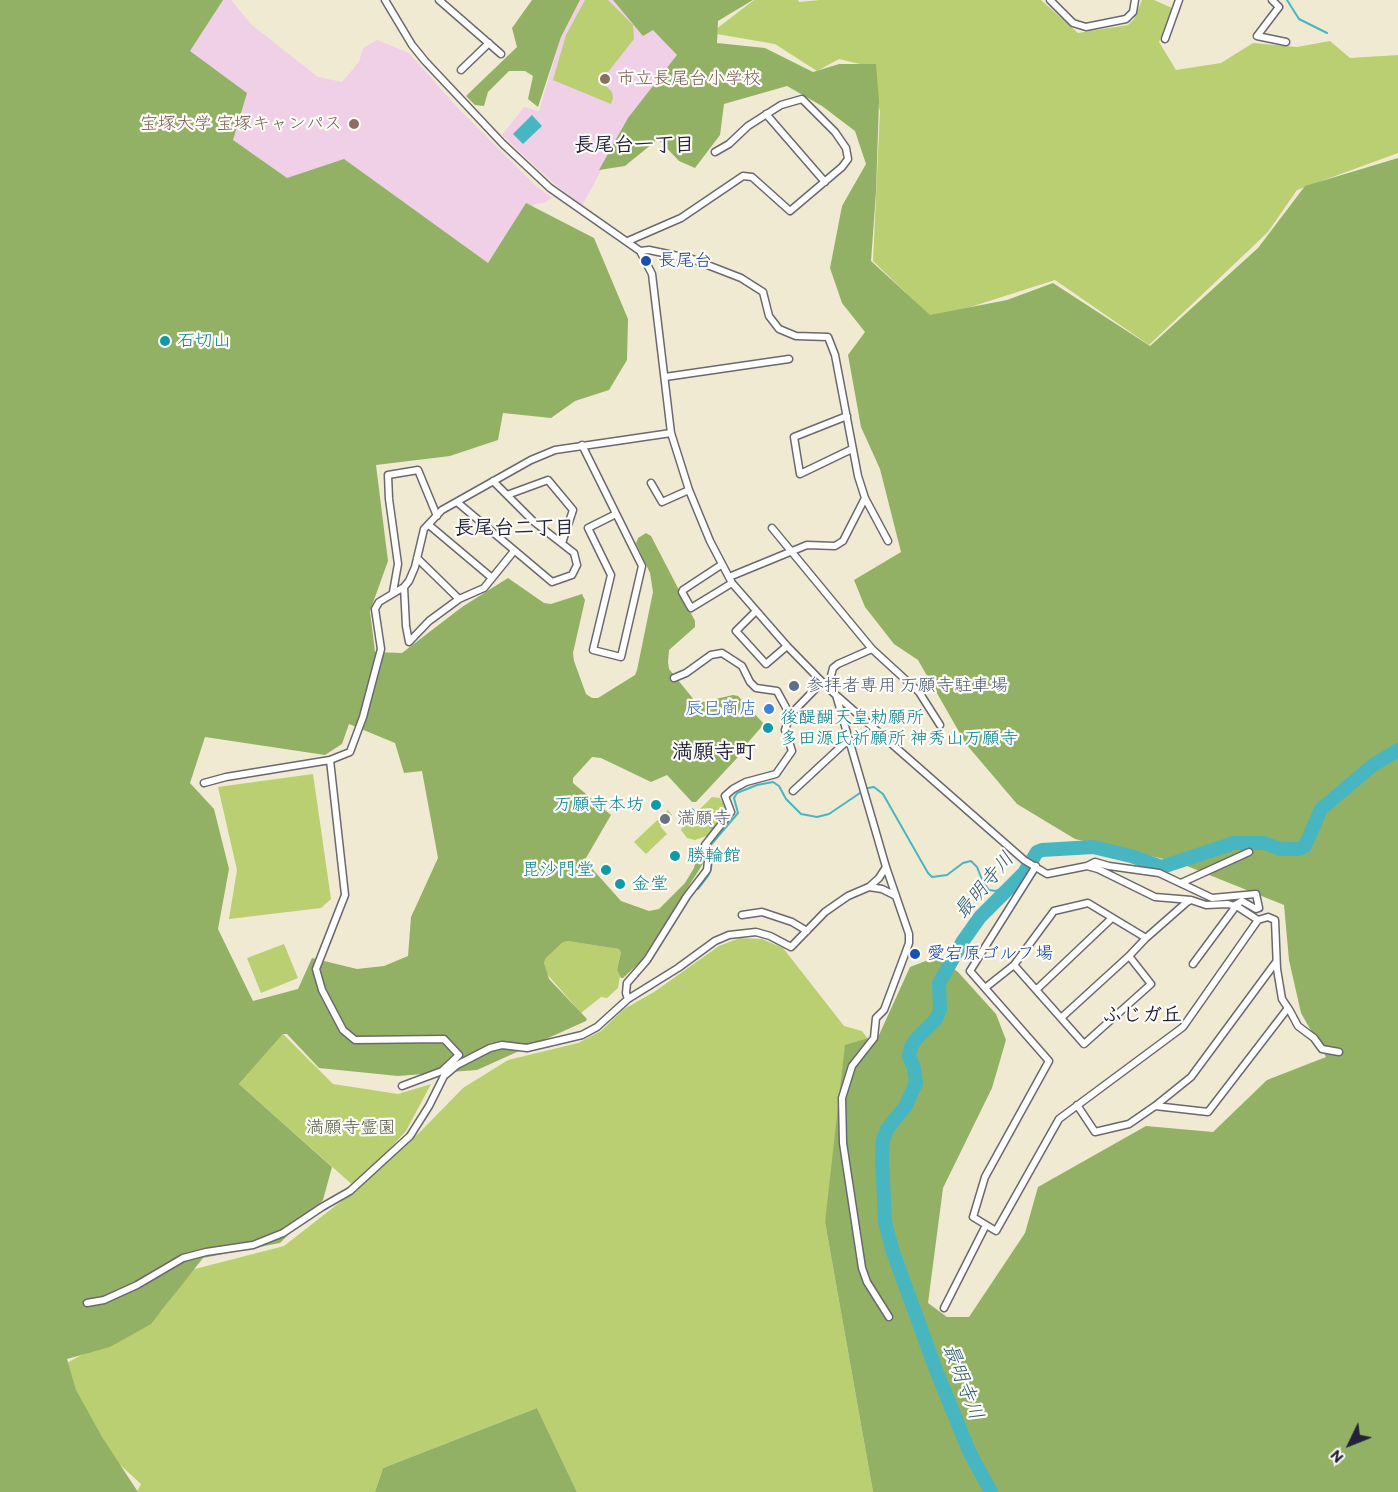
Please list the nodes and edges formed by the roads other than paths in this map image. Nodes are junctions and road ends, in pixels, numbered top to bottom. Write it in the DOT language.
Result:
graph roads {
  1 [pos="384,0"];
  2 [pos="439,0"];
  3 [pos="1050,0"];
  4 [pos="1135,0"];
  5 [pos="1179,0"];
  6 [pos="1272,0"];
  7 [pos="1165,39"];
  8 [pos="1286,42"];
  9 [pos="489,43"];
  10 [pos="501,54"];
  11 [pos="461,70"];
  12 [pos="766,114"];
  13 [pos="715,152"];
  14 [pos="825,182"];
  15 [pos="628,241"];
  16 [pos="640,251"];
  17 [pos="789,359"];
  18 [pos="665,377"];
  19 [pos="847,416"];
  20 [pos="671,433"];
  21 [pos="582,445"];
  22 [pos="852,450"];
  23 [pos="493,481"];
  24 [pos="651,483"];
  25 [pos="689,490"];
  26 [pos="507,495"];
  27 [pos="865,498"];
  28 [pos="457,502"];
  29 [pos="616,514"];
  30 [pos="437,516"];
  31 [pos="429,525"];
  32 [pos="772,528"];
  33 [pos="888,541"];
  34 [pos="562,543"];
  35 [pos="514,551"];
  36 [pos="790,552"];
  37 [pos="417,558"];
  38 [pos="721,565"];
  39 [pos="492,578"];
  40 [pos="730,580"];
  41 [pos="404,587"];
  42 [pos="393,592"];
  43 [pos="459,599"];
  44 [pos="756,611"];
  45 [pos="787,646"];
  46 [pos="872,649"];
  47 [pos="674,678"];
  48 [pos="822,682"];
  49 [pos="828,688"];
  50 [pos="835,694"];
  51 [pos="789,715"];
  52 [pos="940,725"];
  53 [pos="848,740"];
  54 [pos="330,760"];
  55 [pos="204,783"];
  56 [pos="794,791"];
  57 [pos="1249,852"];
  58 [pos="1087,866"];
  59 [pos="886,867"];
  60 [pos="1036,867"];
  61 [pos="1181,883"];
  62 [pos="869,887"];
  63 [pos="896,896"];
  64 [pos="1191,900"];
  65 [pos="1235,906"];
  66 [pos="742,915"];
  67 [pos="1112,918"];
  68 [pos="1258,920"];
  69 [pos="807,931"];
  70 [pos="1146,938"];
  71 [pos="1129,956"];
  72 [pos="1277,961"];
  73 [pos="1193,964"];
  74 [pos="1014,965"];
  75 [pos="985,988"];
  76 [pos="1036,990"];
  77 [pos="628,999"];
  78 [pos="1288,1008"];
  79 [pos="1061,1018"];
  80 [pos="1339,1052"];
  81 [pos="402,1086"];
  82 [pos="1077,1105"];
  83 [pos="1155,1106"];
  84 [pos="986,1225"];
  85 [pos="87,1303"];
  86 [pos="944,1308"];
  87 [pos="889,1317"];
  1 -- 15 [label="street"];
  2 -- 9 [label="street"];
  3 -- 4 [label="street"];
  5 -- 7 [label="street"];
  6 -- 8 [label="street"];
  9 -- 10 [label="street"];
  9 -- 11 [label="street"];
  12 -- 13 [label="street"];
  12 -- 14 [label="street"];
  12 -- 14 [label="street"];
  14 -- 15 [label="street"];
  15 -- 16 [label="street"];
  16 -- 18 [label="street"];
  16 -- 19 [label="street"];
  17 -- 18 [label="street"];
  18 -- 20 [label="street"];
  19 -- 22 [label="street"];
  19 -- 22 [label="street"];
  20 -- 21 [label="street"];
  20 -- 25 [label="street"];
  21 -- 23 [label="street"];
  21 -- 29 [label="street"];
  22 -- 27 [label="street"];
  23 -- 26 [label="street"];
  23 -- 28 [label="street"];
  24 -- 25 [label="street"];
  25 -- 38 [label="street"];
  26 -- 34 [label="street"];
  26 -- 34 [label="street"];
  27 -- 33 [label="street"];
  27 -- 36 [label="street"];
  28 -- 30 [label="street"];
  28 -- 35 [label="street"];
  29 -- 29 [label="street"];
  30 -- 31 [label="street"];
  30 -- 42 [label="street"];
  31 -- 37 [label="street"];
  31 -- 39 [label="street"];
  32 -- 36 [label="street"];
  34 -- 35 [label="street"];
  35 -- 39 [label="street"];
  36 -- 40 [label="street"];
  36 -- 46 [label="street"];
  37 -- 41 [label="street"];
  37 -- 43 [label="street"];
  38 -- 40 [label="street"];
  38 -- 40 [label="street"];
  39 -- 43 [label="street"];
  40 -- 44 [label="street"];
  41 -- 42 [label="street"];
  41 -- 43 [label="street"];
  42 -- 54 [label="street"];
  44 -- 45 [label="street"];
  44 -- 45 [label="street"];
  45 -- 48 [label="street"];
  46 -- 49 [label="street"];
  46 -- 52 [label="street"];
  47 -- 51 [label="street"];
  48 -- 49 [label="street"];
  48 -- 51 [label="street"];
  49 -- 50 [label="street"];
  50 -- 53 [label="street"];
  50 -- 60 [label="street"];
  51 -- 77 [label="street"];
  53 -- 56 [label="street"];
  53 -- 59 [label="street"];
  54 -- 55 [label="street"];
  54 -- 81 [label="street"];
  57 -- 61 [label="street"];
  58 -- 60 [label="street"];
  58 -- 61 [label="street"];
  58 -- 64 [label="street"];
  59 -- 62 [label="street"];
  59 -- 63 [label="street"];
  60 -- 75 [label="street"];
  61 -- 65 [label="street"];
  62 -- 63 [label="street"];
  62 -- 69 [label="street"];
  63 -- 87 [label="street"];
  64 -- 65 [label="street"];
  64 -- 70 [label="street"];
  65 -- 68 [label="street"];
  65 -- 73 [label="street"];
  66 -- 69 [label="street"];
  67 -- 70 [label="street"];
  67 -- 74 [label="street"];
  67 -- 76 [label="street"];
  68 -- 72 [label="street"];
  68 -- 82 [label="street"];
  69 -- 77 [label="street"];
  70 -- 71 [label="street"];
  71 -- 79 [label="street"];
  71 -- 79 [label="street"];
  72 -- 78 [label="street"];
  72 -- 83 [label="street"];
  74 -- 75 [label="street"];
  74 -- 76 [label="street"];
  75 -- 84 [label="street"];
  76 -- 79 [label="street"];
  77 -- 85 [label="street"];
  78 -- 80 [label="street"];
  78 -- 83 [label="street"];
  82 -- 83 [label="street"];
  82 -- 84 [label="street"];
  84 -- 86 [label="street"];
}
